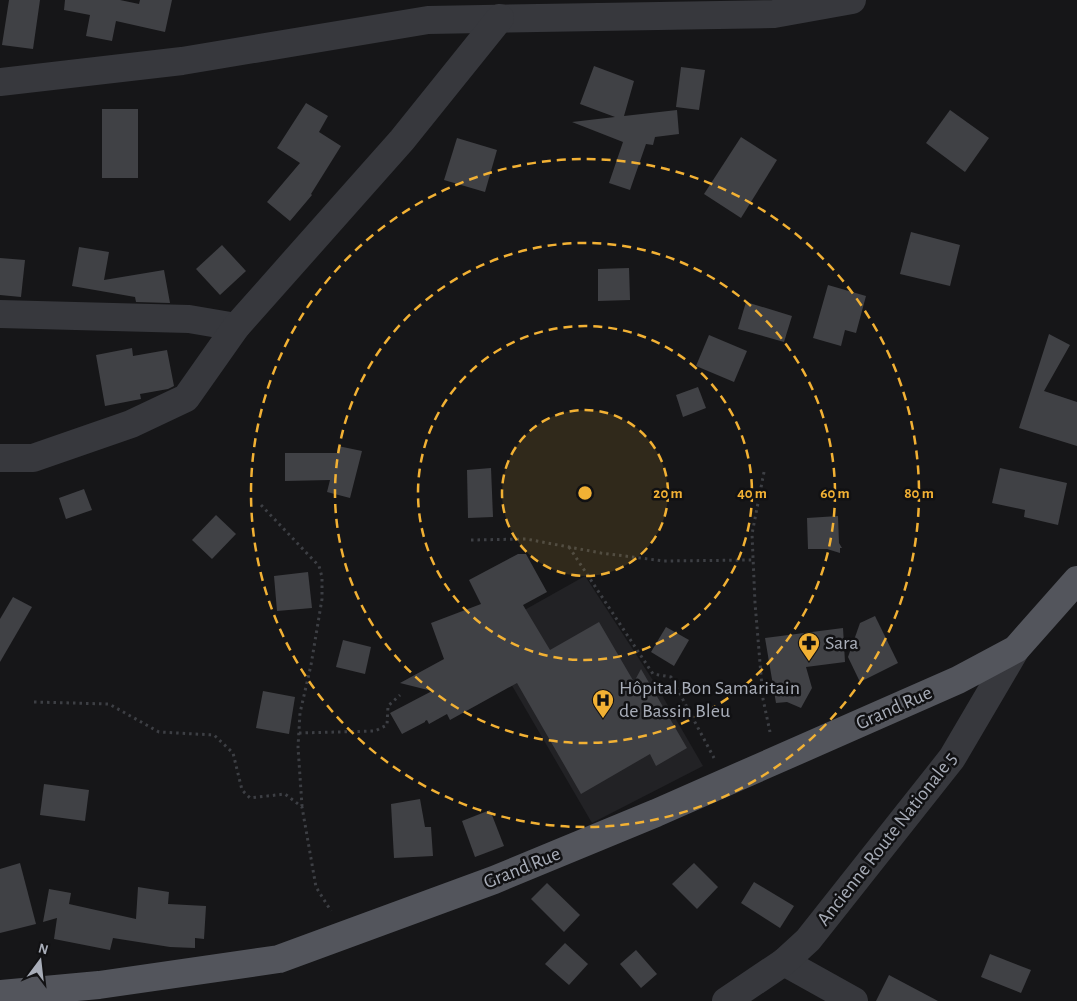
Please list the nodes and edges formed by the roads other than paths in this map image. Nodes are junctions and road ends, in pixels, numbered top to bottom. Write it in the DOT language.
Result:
graph roads {
  1 [pos="852,0"];
  2 [pos="500,18"];
  3 [pos="0,82"];
  4 [pos="0,314"];
  5 [pos="236,327"];
  6 [pos="0,458"];
  7 [pos="1077,580"];
  8 [pos="1016,649"];
  9 [pos="784,962"];
  10 [pos="0,994"];
  11 [pos="726,1001"];
  12 [pos="854,1001"];
  1 -- 2 [label="street"];
  2 -- 3 [label="street"];
  2 -- 5 [label="street"];
  4 -- 5 [label="street"];
  5 -- 6 [label="street"];
  7 -- 8 [label="main road"];
  8 -- 9 [label="street, Ancienne Route Nationale 5"];
  8 -- 10 [label="main road, Grand Rue"];
  9 -- 11 [label="street, Ancienne Route Nationale 5"];
  9 -- 12 [label="street"];
}
